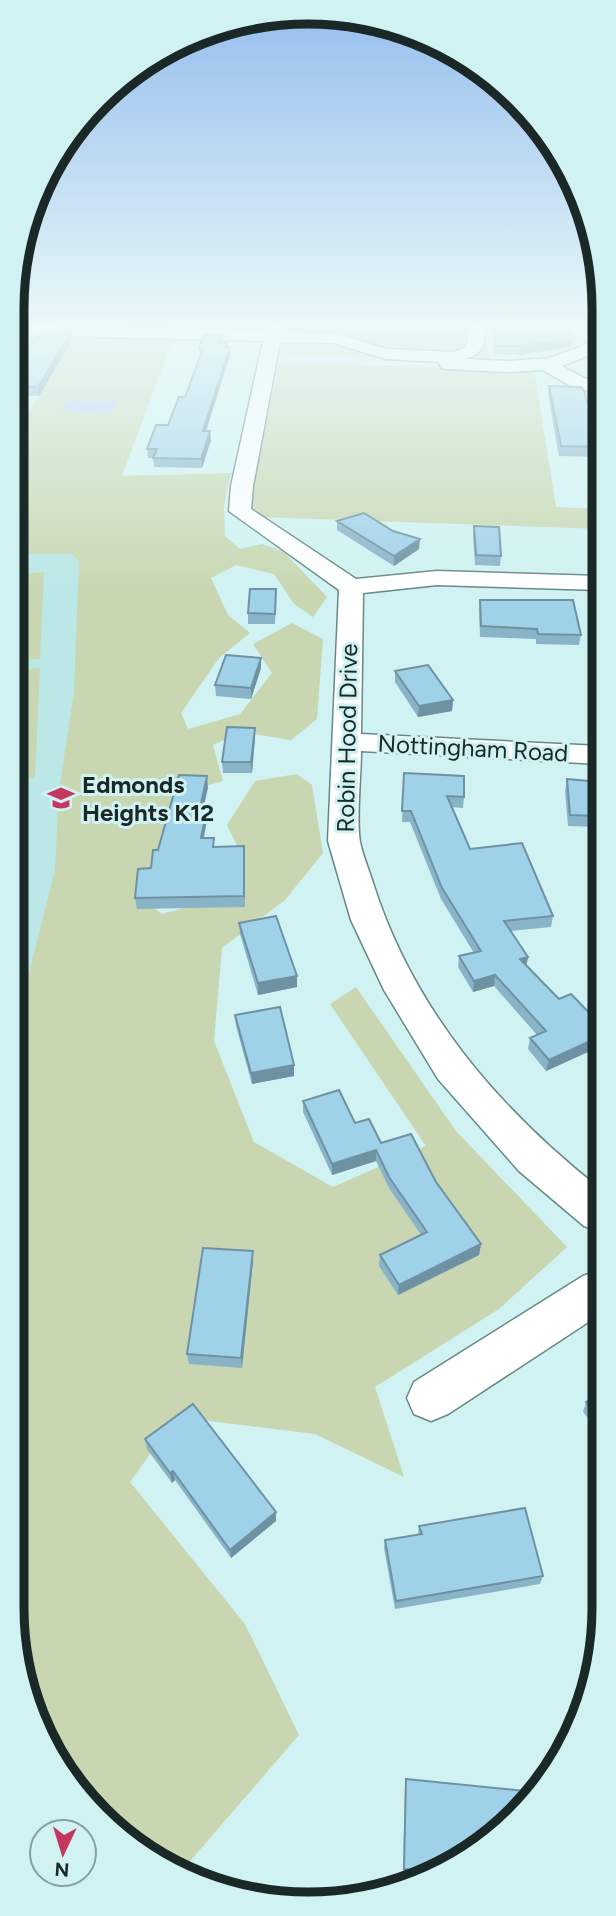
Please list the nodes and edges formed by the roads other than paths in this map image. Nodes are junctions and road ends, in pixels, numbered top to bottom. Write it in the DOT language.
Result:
graph roads {
  1 [pos="257,413"];
  2 [pos="592,583"];
  3 [pos="351,587"];
  4 [pos="345,742"];
  5 [pos="592,755"];
  6 [pos="592,1207"];
  7 [pos="592,1294"];
  8 [pos="431,1398"];
  1 -- 3 [label="street"];
  2 -- 3 [label="street"];
  3 -- 4 [label="street, Robin Hood Drive"];
  4 -- 5 [label="street, Nottingham Road"];
  4 -- 6 [label="street, Robin Hood Drive"];
  7 -- 8 [label="street"];
}
